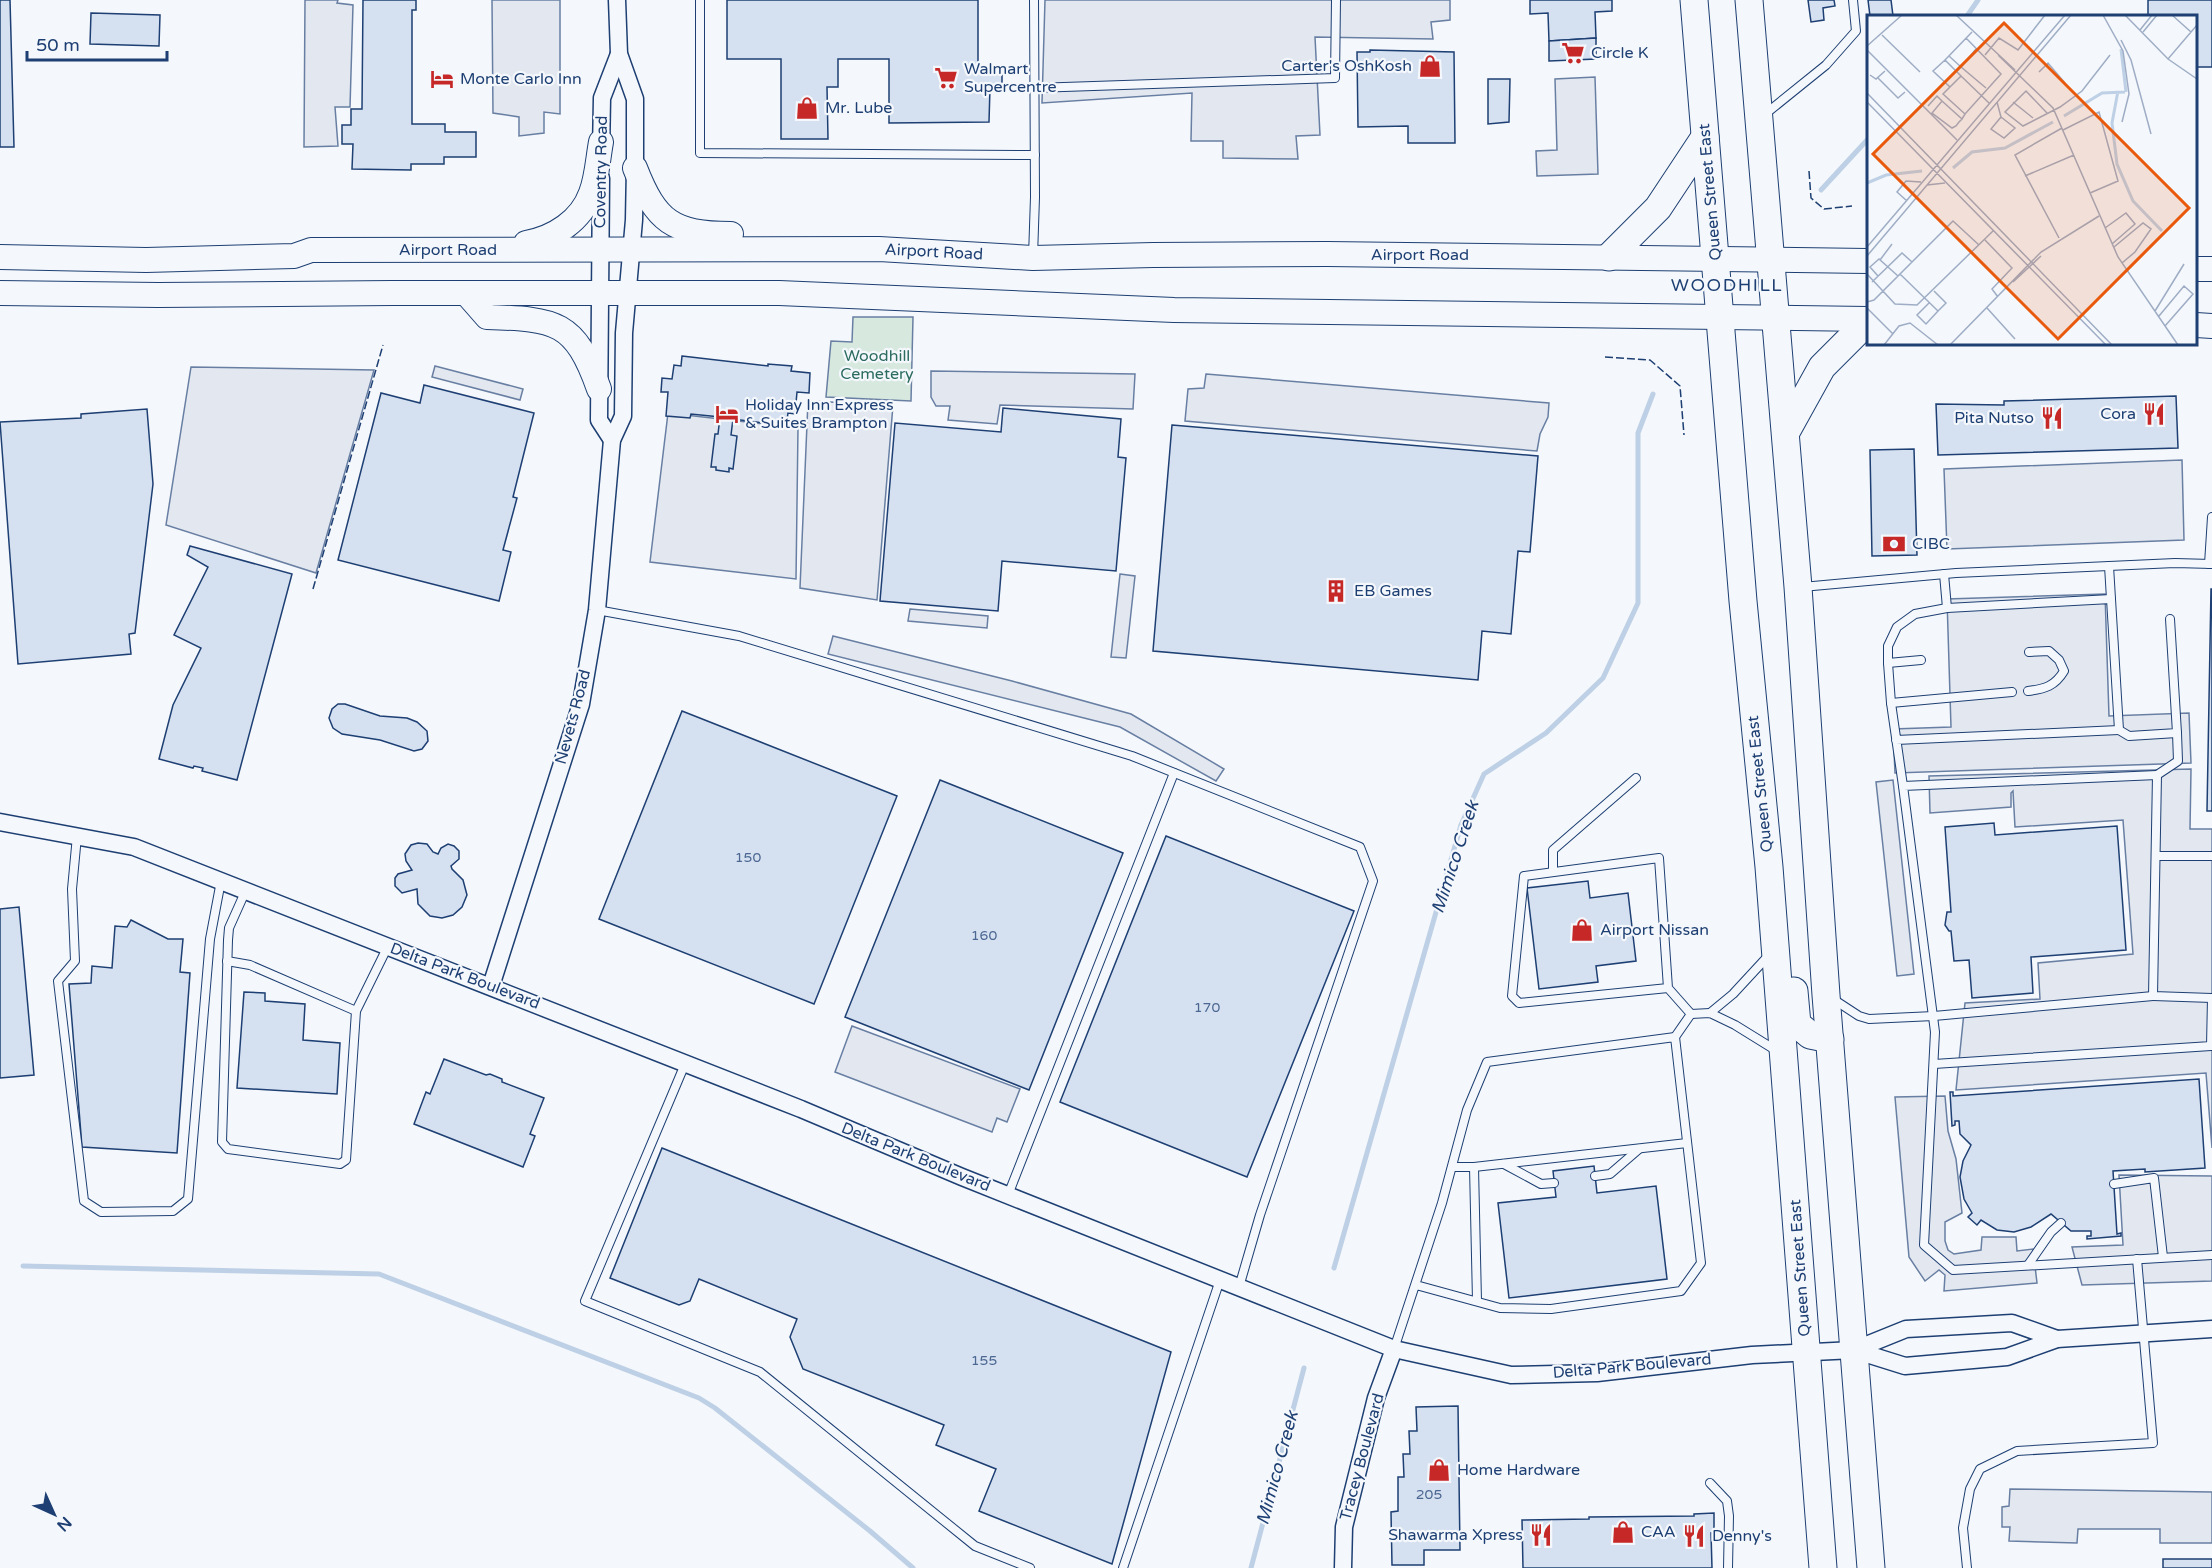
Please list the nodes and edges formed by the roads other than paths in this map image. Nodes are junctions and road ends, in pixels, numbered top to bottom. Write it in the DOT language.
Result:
graph roads {
  1 [pos="617,0"];
  2 [pos="699,0"];
  3 [pos="1034,0"];
  4 [pos="1336,0"];
  5 [pos="1694,0"];
  6 [pos="1749,0"];
  7 [pos="1853,0"];
  8 [pos="619,54"];
  9 [pos="1034,88"];
  10 [pos="1759,119"];
  11 [pos="1705,137"];
  12 [pos="601,142"];
  13 [pos="1035,155"];
  14 [pos="635,168"];
  15 [pos="600,249"];
  16 [pos="632,249"];
  17 [pos="772,249"];
  18 [pos="491,250"];
  19 [pos="0,257"];
  20 [pos="1609,257"];
  21 [pos="1033,258"];
  22 [pos="1715,258"];
  23 [pos="1771,259"];
  24 [pos="1867,261"];
  25 [pos="0,293"];
  26 [pos="466,293"];
  27 [pos="600,293"];
  28 [pos="627,293"];
  29 [pos="1720,316"];
  30 [pos="1776,317"];
  31 [pos="1867,320"];
  32 [pos="1867,322"];
  33 [pos="2197,325"];
  34 [pos="2212,326"];
  35 [pos="599,389"];
  36 [pos="1786,432"];
  37 [pos="612,440"];
  38 [pos="2212,517"];
  39 [pos="2211,564"];
  40 [pos="2109,566"];
  41 [pos="1944,574"];
  42 [pos="1798,587"];
  43 [pos="2110,599"];
  44 [pos="1947,608"];
  45 [pos="597,610"];
  46 [pos="2170,619"];
  47 [pos="2030,652"];
  48 [pos="1922,660"];
  49 [pos="1888,663"];
  50 [pos="2028,691"];
  51 [pos="2012,692"];
  52 [pos="1891,703"];
  53 [pos="2119,730"];
  54 [pos="2177,733"];
  55 [pos="1896,740"];
  56 [pos="1174,772"];
  57 [pos="2157,775"];
  58 [pos="1636,778"];
  59 [pos="1903,786"];
  60 [pos="0,822"];
  61 [pos="77,836"];
  62 [pos="2156,856"];
  63 [pos="2212,856"];
  64 [pos="1553,872"];
  65 [pos="220,881"];
  66 [pos="246,890"];
  67 [pos="388,946"];
  68 [pos="1775,950"];
  69 [pos="226,961"];
  70 [pos="491,986"];
  71 [pos="1668,988"];
  72 [pos="1826,995"];
  73 [pos="2153,996"];
  74 [pos="2212,998"];
  75 [pos="357,1011"];
  76 [pos="1710,1013"];
  77 [pos="1691,1014"];
  78 [pos="1934,1016"];
  79 [pos="1675,1037"];
  80 [pos="1830,1039"];
  81 [pos="2212,1046"];
  82 [pos="1783,1054"];
  83 [pos="2212,1056"];
  84 [pos="685,1064"];
  85 [pos="1934,1064"];
  86 [pos="1687,1143"];
  87 [pos="1640,1149"];
  88 [pos="1504,1164"];
  89 [pos="1453,1167"];
  90 [pos="1474,1167"];
  91 [pos="1595,1176"];
  92 [pos="1554,1183"];
  93 [pos="2114,1184"];
  94 [pos="1008,1195"];
  95 [pos="2061,1223"];
  96 [pos="2212,1255"];
  97 [pos="2163,1257"];
  98 [pos="2137,1259"];
  99 [pos="2028,1265"];
  100 [pos="1220,1280"];
  101 [pos="1416,1285"];
  102 [pos="1239,1287"];
  103 [pos="1477,1301"];
  104 [pos="2212,1329"];
  105 [pos="2145,1332"];
  106 [pos="2057,1340"];
  107 [pos="1394,1349"];
  108 [pos="1854,1350"];
  109 [pos="1807,1352"];
  110 [pos="1710,1483"];
  111 [pos="1030,1568"];
  112 [pos="1123,1568"];
  113 [pos="1343,1568"];
  114 [pos="1728,1568"];
  115 [pos="1823,1568"];
  116 [pos="1871,1568"];
  117 [pos="1967,1568"];
  1 -- 8 [label="street, Coventry Road"];
  2 -- 13 [label="lane"];
  3 -- 9 [label="lane"];
  4 -- 9 [label="lane"];
  5 -- 11 [label="main road, Queen Street East"];
  6 -- 10 [label="main road"];
  7 -- 10 [label="lane"];
  8 -- 12 [label="street, Coventry Road"];
  8 -- 14 [label="street, Coventry Road"];
  9 -- 13 [label="lane"];
  10 -- 23 [label="main road"];
  11 -- 20 [label="main road"];
  11 -- 22 [label="main road, Queen Street East"];
  12 -- 15 [label="street, Coventry Road"];
  12 -- 18 [label="main road"];
  13 -- 21 [label="lane"];
  14 -- 16 [label="street, Coventry Road"];
  14 -- 17 [label="main road"];
  15 -- 16 [label="main road, Airport Road"];
  15 -- 18 [label="main road, Airport Road"];
  15 -- 27 [label="street, Coventry Road"];
  16 -- 17 [label="main road, Airport Road"];
  16 -- 28 [label="street, Coventry Road"];
  17 -- 21 [label="main road, Airport Road"];
  18 -- 19 [label="main road, Airport Road"];
  20 -- 21 [label="main road, Airport Road"];
  20 -- 22 [label="main road, Airport Road"];
  22 -- 23 [label="main road, Airport Road"];
  22 -- 29 [label="main road, Queen Street East"];
  23 -- 24 [label="main road, Airport Road"];
  23 -- 30 [label="main road"];
  25 -- 26 [label="main road"];
  26 -- 27 [label="main road"];
  26 -- 35 [label="main road"];
  27 -- 28 [label="main road"];
  27 -- 35 [label="street"];
  28 -- 29 [label="main road"];
  28 -- 37 [label="street, Nevets Road"];
  29 -- 30 [label="main road"];
  29 -- 68 [label="main road, Queen Street East"];
  30 -- 31 [label="main road"];
  30 -- 36 [label="main road"];
  32 -- 36 [label="main road"];
  33 -- 34 [label="main road"];
  35 -- 37 [label="street"];
  36 -- 42 [label="main road"];
  37 -- 45 [label="street, Nevets Road"];
  38 -- 39 [label="lane"];
  39 -- 40 [label="lane"];
  40 -- 41 [label="lane"];
  40 -- 43 [label="lane"];
  41 -- 42 [label="lane"];
  41 -- 44 [label="lane"];
  42 -- 72 [label="main road"];
  43 -- 44 [label="lane"];
  43 -- 53 [label="lane"];
  44 -- 49 [label="lane"];
  45 -- 56 [label="lane"];
  45 -- 70 [label="street, Nevets Road"];
  46 -- 54 [label="lane"];
  47 -- 50 [label="lane"];
  48 -- 49 [label="lane"];
  49 -- 52 [label="lane"];
  51 -- 52 [label="lane"];
  52 -- 55 [label="lane"];
  53 -- 54 [label="lane"];
  53 -- 55 [label="lane"];
  54 -- 57 [label="lane"];
  55 -- 59 [label="lane"];
  56 -- 94 [label="lane"];
  56 -- 102 [label="lane"];
  57 -- 59 [label="lane"];
  57 -- 62 [label="lane"];
  58 -- 64 [label="lane"];
  59 -- 78 [label="lane"];
  60 -- 61 [label="street, Delta Park Boulevard"];
  61 -- 65 [label="street, Delta Park Boulevard"];
  61 -- 65 [label="lane"];
  62 -- 63 [label="lane"];
  62 -- 73 [label="lane"];
  64 -- 71 [label="lane"];
  64 -- 71 [label="lane"];
  65 -- 66 [label="street, Delta Park Boulevard"];
  66 -- 67 [label="street, Delta Park Boulevard"];
  66 -- 69 [label="lane"];
  67 -- 70 [label="street, Delta Park Boulevard"];
  67 -- 75 [label="lane"];
  68 -- 76 [label="lane"];
  68 -- 80 [label="main road"];
  68 -- 82 [label="main road, Queen Street East"];
  69 -- 75 [label="lane"];
  69 -- 75 [label="lane"];
  70 -- 84 [label="street, Delta Park Boulevard"];
  71 -- 77 [label="lane"];
  72 -- 78 [label="lane"];
  72 -- 80 [label="main road"];
  73 -- 74 [label="lane"];
  73 -- 78 [label="lane"];
  74 -- 81 [label="lane"];
  76 -- 77 [label="lane"];
  76 -- 82 [label="lane"];
  77 -- 79 [label="lane"];
  78 -- 85 [label="lane"];
  79 -- 86 [label="lane"];
  79 -- 89 [label="lane"];
  80 -- 108 [label="main road"];
  81 -- 83 [label="lane"];
  81 -- 85 [label="lane"];
  82 -- 109 [label="main road, Queen Street East"];
  84 -- 94 [label="street, Delta Park Boulevard"];
  84 -- 111 [label="lane"];
  85 -- 99 [label="lane"];
  86 -- 87 [label="lane"];
  86 -- 103 [label="lane"];
  87 -- 88 [label="lane"];
  87 -- 91 [label="lane"];
  88 -- 90 [label="lane"];
  88 -- 92 [label="lane"];
  89 -- 90 [label="lane"];
  89 -- 101 [label="lane"];
  90 -- 103 [label="lane"];
  93 -- 97 [label="lane"];
  94 -- 100 [label="street, Delta Park Boulevard"];
  95 -- 99 [label="lane"];
  96 -- 97 [label="lane"];
  97 -- 98 [label="lane"];
  98 -- 99 [label="lane"];
  98 -- 105 [label="lane"];
  100 -- 102 [label="street, Delta Park Boulevard"];
  100 -- 112 [label="lane"];
  101 -- 103 [label="lane"];
  101 -- 107 [label="lane"];
  102 -- 107 [label="street, Delta Park Boulevard"];
  104 -- 105 [label="street"];
  105 -- 106 [label="street"];
  105 -- 117 [label="lane"];
  106 -- 108 [label="street"];
  106 -- 108 [label="street"];
  107 -- 109 [label="street, Delta Park Boulevard"];
  107 -- 113 [label="street, Tracey Boulevard"];
  108 -- 109 [label="street, Delta Park Boulevard"];
  108 -- 116 [label="main road"];
  109 -- 115 [label="main road, Queen Street East"];
  110 -- 114 [label="lane"];
}
